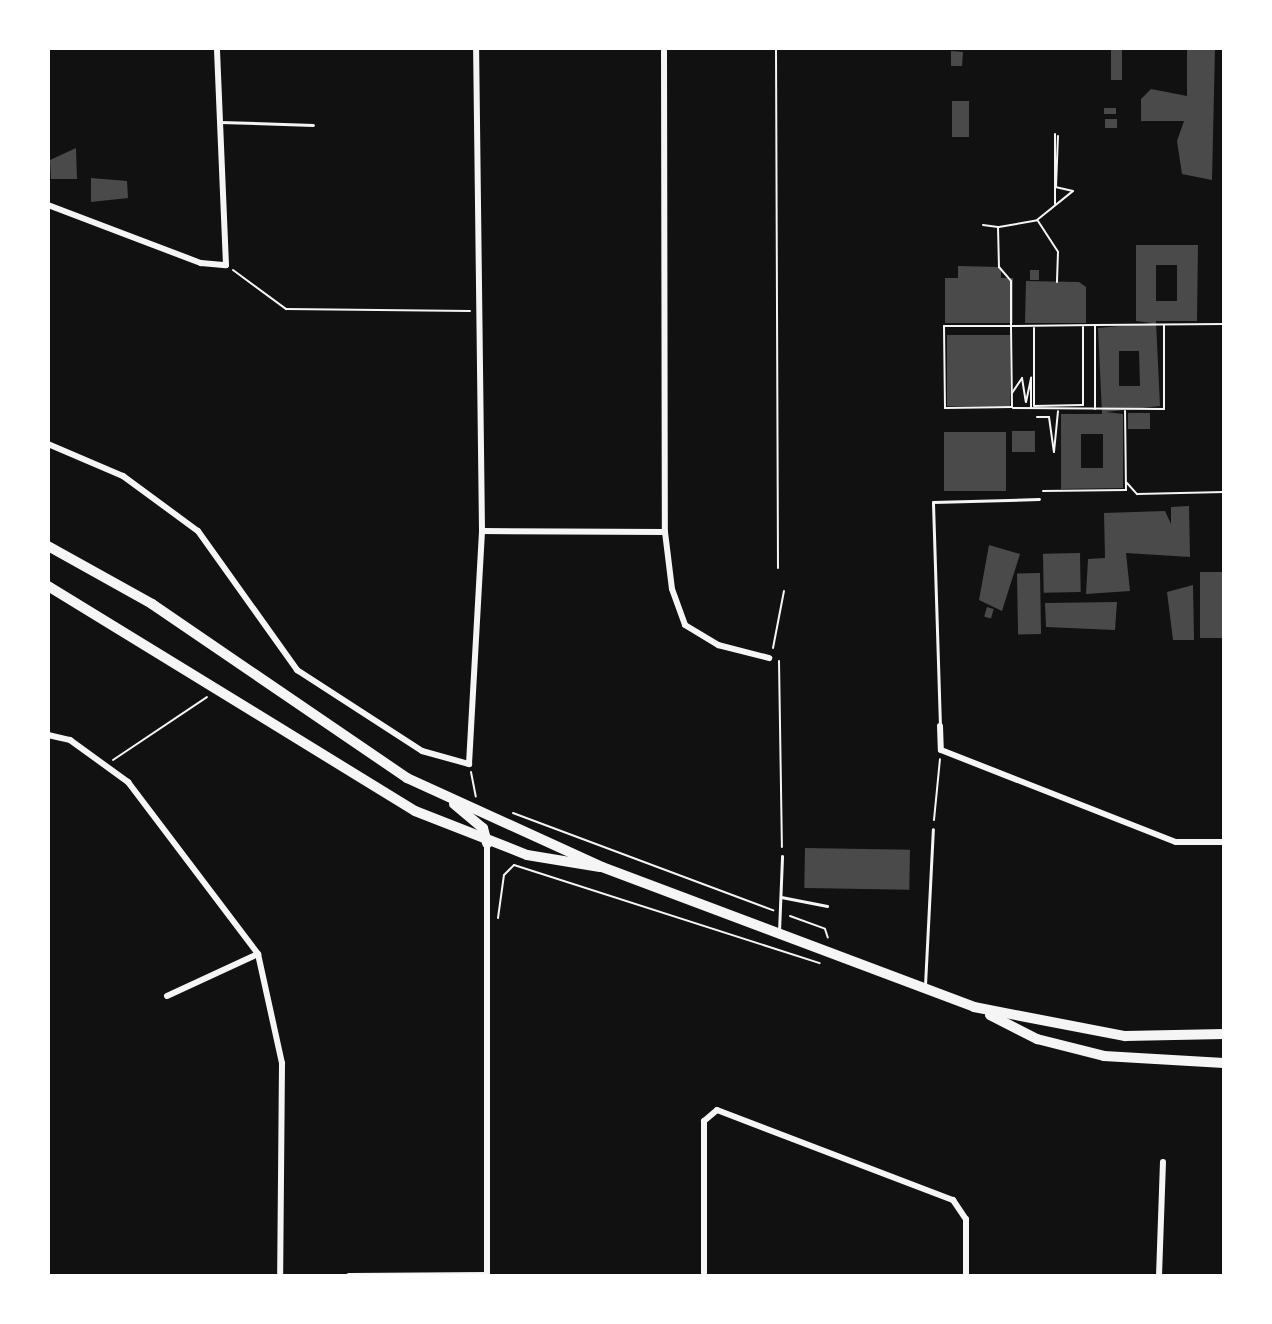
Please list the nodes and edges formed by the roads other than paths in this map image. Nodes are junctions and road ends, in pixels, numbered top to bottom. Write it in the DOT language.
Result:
graph roads {
  1 [pos="217,48"];
  2 [pos="476,48"];
  3 [pos="664,48"];
  4 [pos="220,122"];
  5 [pos="313,125"];
  6 [pos="48,205"];
  7 [pos="48,444"];
  8 [pos="1039,499"];
  9 [pos="482,531"];
  10 [pos="665,532"];
  11 [pos="48,546"];
  12 [pos="48,586"];
  13 [pos="769,658"];
  14 [pos="940,726"];
  15 [pos="48,735"];
  16 [pos="453,803"];
  17 [pos="933,829"];
  18 [pos="1224,842"];
  19 [pos="487,843"];
  20 [pos="782,856"];
  21 [pos="602,867"];
  22 [pos="781,897"];
  23 [pos="827,906"];
  24 [pos="779,933"];
  25 [pos="258,954"];
  26 [pos="925,989"];
  27 [pos="167,996"];
  28 [pos="974,1007"];
  29 [pos="1224,1034"];
  30 [pos="1224,1063"];
  31 [pos="1163,1162"];
  32 [pos="280,1276"];
  33 [pos="349,1276"];
  34 [pos="487,1276"];
  35 [pos="704,1276"];
  36 [pos="966,1276"];
  37 [pos="1159,1276"];
  1 -- 4 [label="street"];
  2 -- 9 [label="street"];
  3 -- 10 [label="street"];
  4 -- 5 [label="lane"];
  4 -- 6 [label="street"];
  7 -- 9 [label="street"];
  8 -- 14 [label="lane"];
  9 -- 10 [label="street"];
  10 -- 13 [label="street"];
  11 -- 16 [label="highway"];
  12 -- 19 [label="highway"];
  14 -- 18 [label="street"];
  15 -- 25 [label="street"];
  16 -- 19 [label="highway"];
  16 -- 21 [label="highway"];
  17 -- 26 [label="lane"];
  19 -- 21 [label="highway"];
  19 -- 34 [label="street"];
  20 -- 22 [label="lane"];
  21 -- 24 [label="highway"];
  22 -- 23 [label="lane"];
  22 -- 24 [label="lane"];
  24 -- 26 [label="highway"];
  25 -- 27 [label="street"];
  25 -- 32 [label="street"];
  26 -- 28 [label="highway"];
  28 -- 29 [label="highway"];
  28 -- 30 [label="highway"];
  31 -- 37 [label="street"];
  33 -- 34 [label="street"];
  35 -- 36 [label="street"];
}
